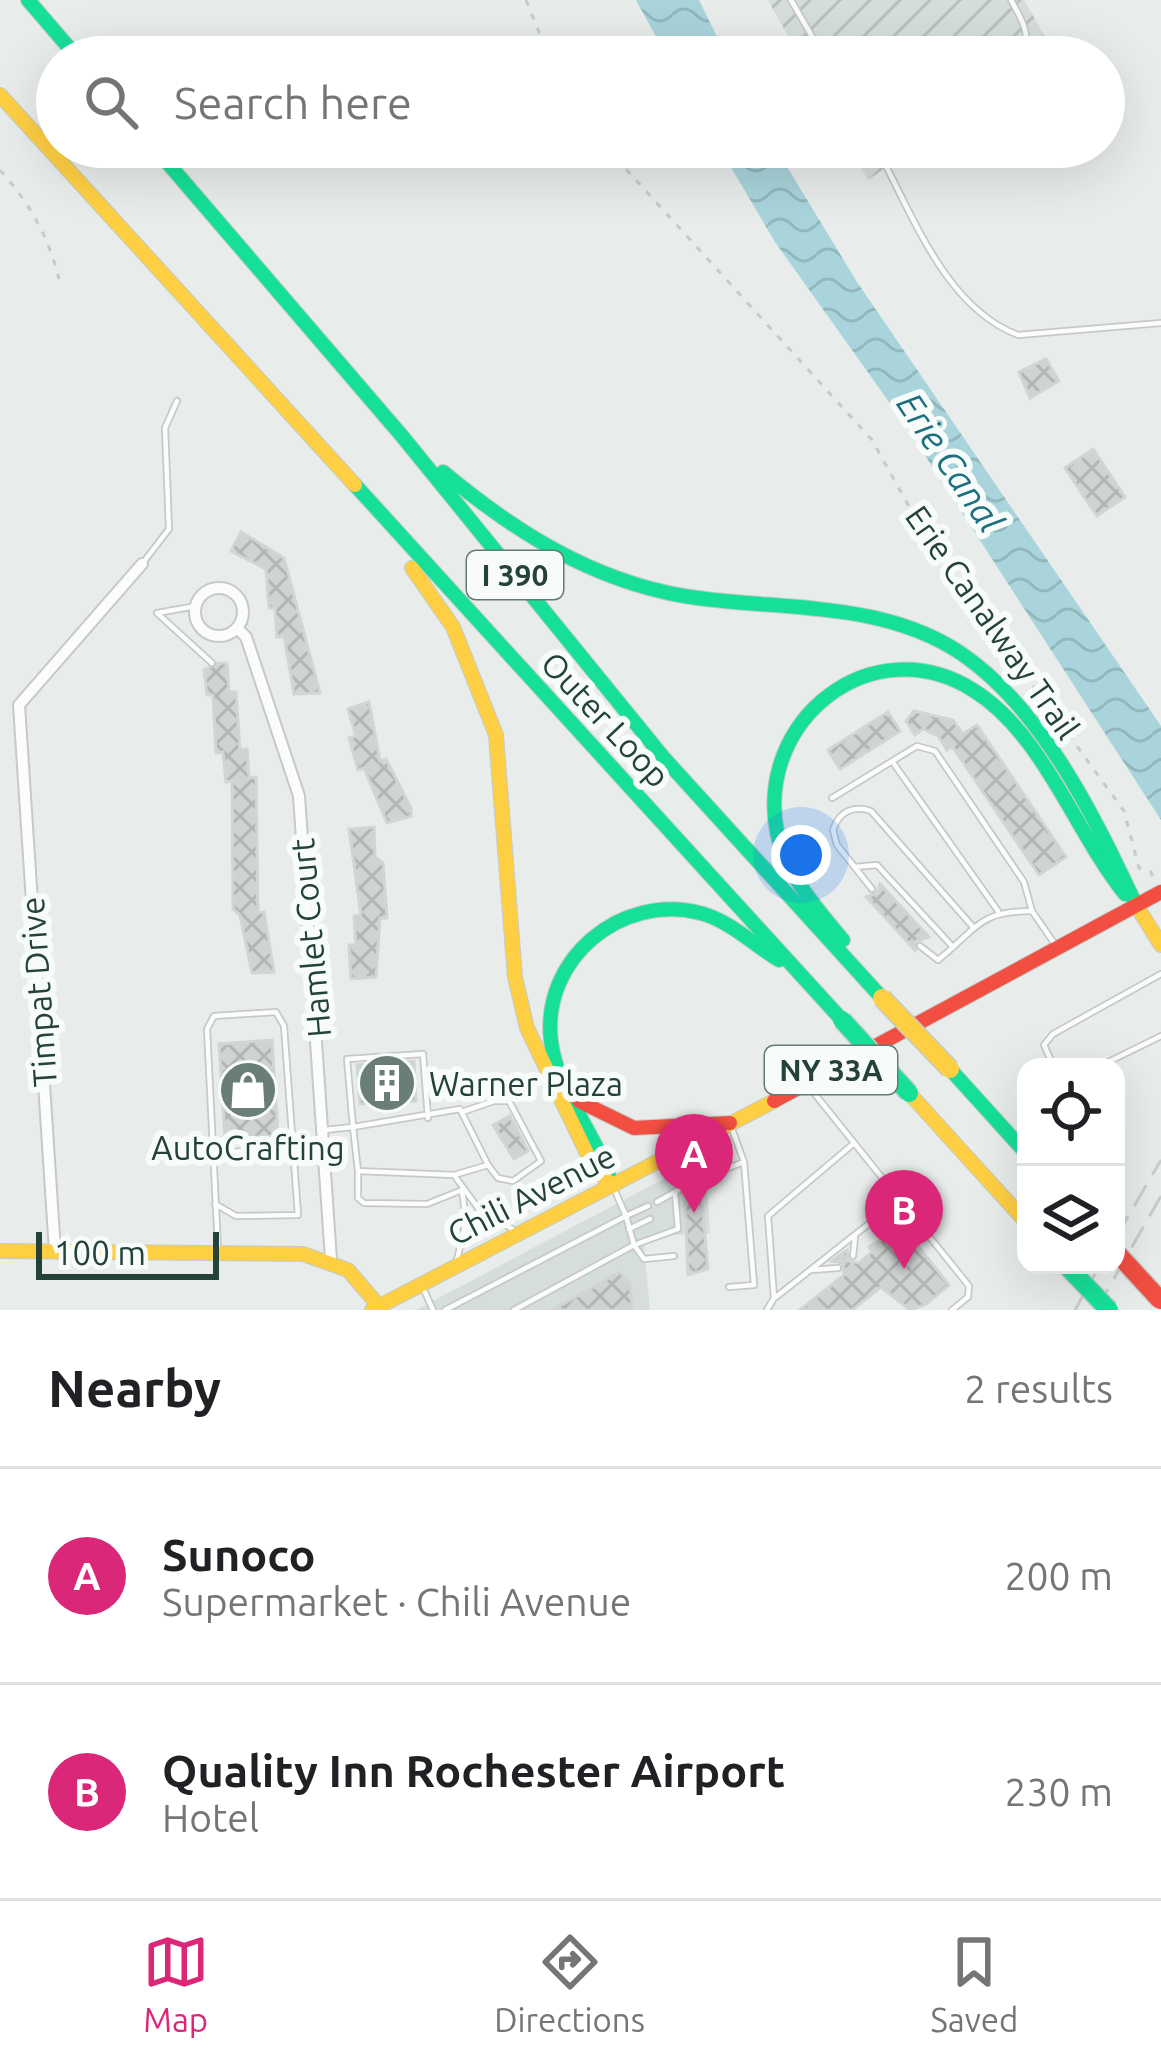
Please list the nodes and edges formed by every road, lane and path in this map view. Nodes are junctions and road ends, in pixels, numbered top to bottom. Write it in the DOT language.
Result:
graph roads {
  1 [pos="28,0"];
  2 [pos="526,0"];
  3 [pos="791,0"];
  4 [pos="1011,0"];
  5 [pos="59,36"];
  6 [pos="541,36"];
  7 [pos="812,36"];
  8 [pos="1028,36"];
  9 [pos="0,95"];
  10 [pos="36,135"];
  11 [pos="65,168"];
  12 [pos="172,168"];
  13 [pos="625,168"];
  14 [pos="888,168"];
  15 [pos="0,170"];
  16 [pos="59,279"];
  17 [pos="1161,322"];
  18 [pos="177,401"];
  19 [pos="402,436"];
  20 [pos="340,474"];
  21 [pos="142,564"];
  22 [pos="196,606"];
  23 [pos="237,628"];
  24 [pos="212,663"];
  25 [pos="893,763"];
  26 [pos="832,798"];
  27 [pos="854,867"];
  28 [pos="872,889"];
  29 [pos="1160,892"];
  30 [pos="1136,905"];
  31 [pos="998,911"];
  32 [pos="1033,911"];
  33 [pos="973,927"];
  34 [pos="1161,945"];
  35 [pos="920,946"];
  36 [pos="952,946"];
  37 [pos="1057,948"];
  38 [pos="794,968"];
  39 [pos="1161,974"];
  40 [pos="882,998"];
  41 [pos="1161,1036"];
  42 [pos="1050,1058"];
  43 [pos="1117,1058"];
  44 [pos="807,1083"];
  45 [pos="575,1098"];
  46 [pos="461,1112"];
  47 [pos="428,1118"];
  48 [pos="730,1123"];
  49 [pos="353,1127"];
  50 [pos="324,1130"];
  51 [pos="1017,1143"];
  52 [pos="853,1144"];
  53 [pos="293,1148"];
  54 [pos="686,1148"];
  55 [pos="214,1153"];
  56 [pos="744,1162"];
  57 [pos="488,1165"];
  58 [pos="358,1172"];
  59 [pos="454,1175"];
  60 [pos="696,1180"];
  61 [pos="613,1186"];
  62 [pos="462,1190"];
  63 [pos="675,1193"];
  64 [pos="899,1200"];
  65 [pos="657,1202"];
  66 [pos="215,1204"];
  67 [pos="649,1206"];
  68 [pos="1017,1212"];
  69 [pos="626,1216"];
  70 [pos="650,1219"];
  71 [pos="629,1229"];
  72 [pos="519,1233"];
  73 [pos="856,1234"];
  74 [pos="634,1245"];
  75 [pos="0,1251"];
  76 [pos="55,1251"];
  77 [pos="218,1253"];
  78 [pos="674,1256"];
  79 [pos="853,1256"];
  80 [pos="331,1259"];
  81 [pos="1125,1262"];
  82 [pos="456,1266"];
  83 [pos="838,1268"];
  84 [pos="811,1270"];
  85 [pos="1075,1274"];
  86 [pos="421,1284"];
  87 [pos="729,1287"];
  88 [pos="774,1298"];
  89 [pos="1160,1301"];
  90 [pos="377,1309"];
  91 [pos="433,1310"];
  92 [pos="445,1310"];
  93 [pos="514,1310"];
  94 [pos="767,1310"];
  95 [pos="952,1310"];
  96 [pos="1109,1310"];
  1 -- 5 [label="main road"];
  2 -- 6 [label="path"];
  3 -- 7 [label="lane"];
  4 -- 8 [label="lane"];
  9 -- 10 [label="main road, Outer Loop / I 390"];
  11 -- 20 [label="main road, Outer Loop / I 390"];
  12 -- 19 [label="main road, Outer Loop / I 390"];
  13 -- 29 [label="path, Erie Canalway Trail"];
  14 -- 17 [label="lane"];
  15 -- 16 [label="path"];
  18 -- 21 [label="lane"];
  19 -- 30 [label="main road"];
  19 -- 40 [label="main road, Outer Loop / I 390"];
  20 -- 38 [label="main road, Outer Loop / I 390"];
  20 -- 61 [label="main road"];
  21 -- 76 [label="street, Timpat Drive"];
  22 -- 23 [label="street"];
  22 -- 23 [label="street, Hamlet Court"];
  22 -- 24 [label="lane"];
  23 -- 50 [label="street, Hamlet Court"];
  25 -- 26 [label="lane"];
  25 -- 31 [label="lane"];
  25 -- 32 [label="lane"];
  27 -- 28 [label="lane"];
  27 -- 33 [label="lane"];
  27 -- 36 [label="lane"];
  29 -- 30 [label="main road, Chili Avenue / NY 33A"];
  30 -- 34 [label="main road"];
  30 -- 37 [label="main road, Chili Avenue / NY 33A"];
  30 -- 40 [label="main road"];
  31 -- 32 [label="lane"];
  31 -- 33 [label="lane"];
  32 -- 37 [label="lane"];
  33 -- 36 [label="lane"];
  35 -- 36 [label="lane"];
  37 -- 44 [label="main road, Chili Avenue / NY 33A"];
  38 -- 45 [label="main road"];
  38 -- 68 [label="main road, Outer Loop / I 390, bridge"];
  39 -- 42 [label="lane"];
  40 -- 51 [label="main road, Outer Loop / I 390, bridge"];
  41 -- 43 [label="lane"];
  44 -- 48 [label="main road, Chili Avenue / NY 33A"];
  44 -- 52 [label="lane"];
  45 -- 48 [label="main road"];
  45 -- 61 [label="main road"];
  46 -- 47 [label="lane"];
  46 -- 57 [label="lane"];
  46 -- 57 [label="lane"];
  47 -- 49 [label="lane"];
  47 -- 49 [label="lane"];
  48 -- 54 [label="main road, Chili Avenue / NY 33A"];
  48 -- 56 [label="lane"];
  49 -- 50 [label="lane"];
  49 -- 58 [label="lane"];
  50 -- 80 [label="street, Hamlet Court"];
  52 -- 64 [label="lane"];
  52 -- 88 [label="lane"];
  53 -- 55 [label="lane"];
  53 -- 55 [label="lane"];
  53 -- 66 [label="lane"];
  54 -- 60 [label="lane"];
  54 -- 61 [label="main road, Chili Avenue / NY 33A"];
  55 -- 66 [label="lane"];
  56 -- 60 [label="lane"];
  56 -- 87 [label="lane"];
  57 -- 59 [label="lane"];
  58 -- 59 [label="lane"];
  58 -- 62 [label="lane"];
  59 -- 62 [label="lane"];
  60 -- 63 [label="lane"];
  61 -- 69 [label="lane"];
  61 -- 72 [label="main road, Chili Avenue / NY 33A"];
  62 -- 72 [label="lane"];
  62 -- 82 [label="lane"];
  63 -- 65 [label="lane"];
  63 -- 74 [label="lane"];
  64 -- 73 [label="lane"];
  64 -- 95 [label="lane"];
  66 -- 77 [label="lane"];
  67 -- 69 [label="lane"];
  69 -- 71 [label="lane"];
  69 -- 92 [label="lane"];
  70 -- 71 [label="lane"];
  71 -- 74 [label="lane"];
  72 -- 82 [label="main road, Chili Avenue / NY 33A"];
  73 -- 79 [label="lane"];
  73 -- 84 [label="lane"];
  74 -- 78 [label="lane"];
  74 -- 93 [label="lane"];
  75 -- 76 [label="main road"];
  76 -- 77 [label="main road"];
  77 -- 80 [label="main road"];
  80 -- 90 [label="main road"];
  81 -- 89 [label="main road, bridge"];
  82 -- 86 [label="main road, Chili Avenue / NY 33A"];
  83 -- 84 [label="lane"];
  84 -- 88 [label="lane"];
  85 -- 96 [label="main road, bridge"];
  86 -- 90 [label="main road, Chili Avenue / NY 33A"];
  86 -- 91 [label="lane"];
  88 -- 94 [label="lane"];
}
